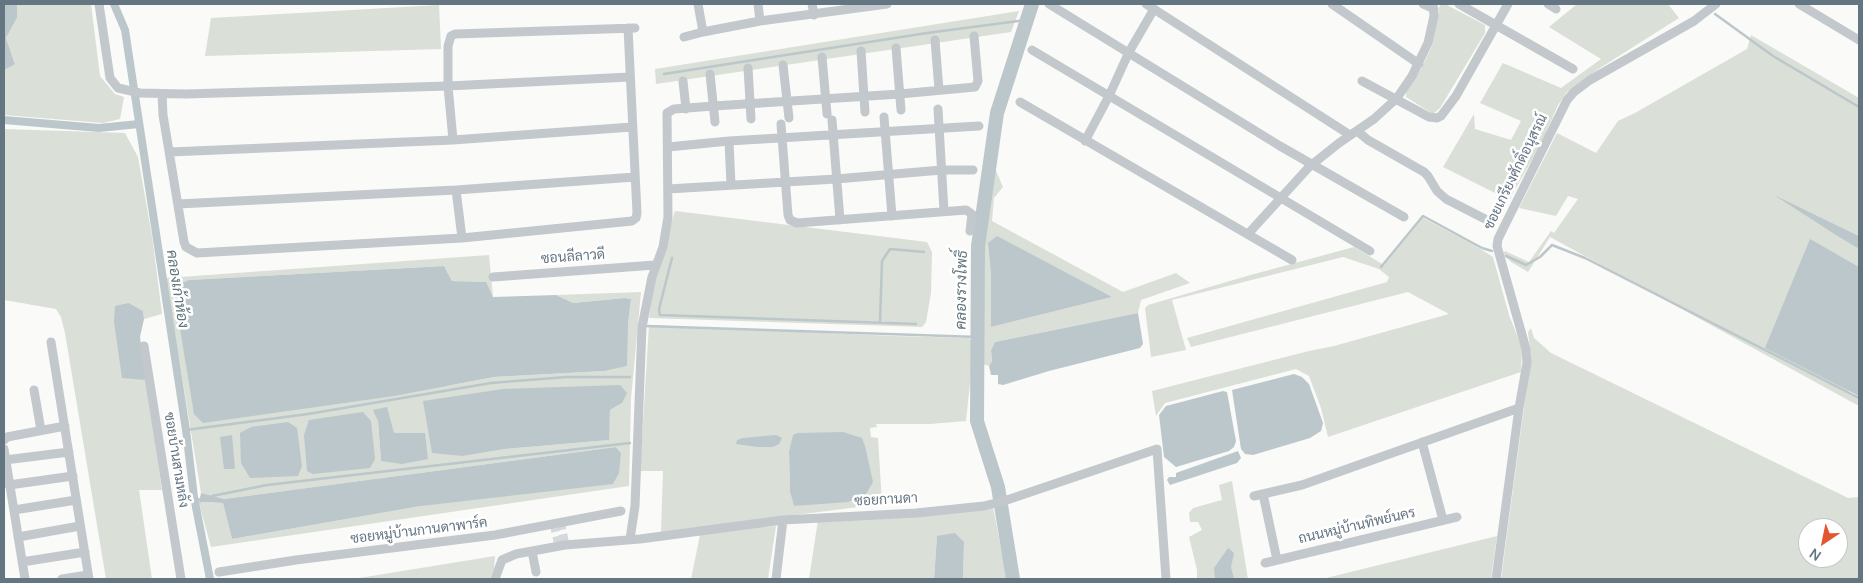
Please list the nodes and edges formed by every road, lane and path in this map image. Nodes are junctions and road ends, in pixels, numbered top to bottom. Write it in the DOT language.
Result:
graph roads {
  1 [pos="99,4"];
  2 [pos="698,4"];
  3 [pos="758,4"];
  4 [pos="812,4"];
  5 [pos="887,4"];
  6 [pos="1049,4"];
  7 [pos="1146,4"];
  8 [pos="1332,4"];
  9 [pos="1423,4"];
  10 [pos="1459,4"];
  11 [pos="1508,4"];
  12 [pos="1716,4"];
  13 [pos="1799,4"];
  14 [pos="868,5"];
  15 [pos="1434,7"];
  16 [pos="1154,9"];
  17 [pos="814,15"];
  18 [pos="760,21"];
  19 [pos="1496,26"];
  20 [pos="703,32"];
  21 [pos="974,36"];
  22 [pos="684,37"];
  23 [pos="1858,37"];
  24 [pos="935,40"];
  25 [pos="896,48"];
  26 [pos="1032,50"];
  27 [pos="861,51"];
  28 [pos="1129,52"];
  29 [pos="822,57"];
  30 [pos="1419,64"];
  31 [pos="783,65"];
  32 [pos="748,68"];
  33 [pos="1573,69"];
  34 [pos="710,74"];
  35 [pos="630,77"];
  36 [pos="1362,80"];
  37 [pos="683,81"];
  38 [pos="448,86"];
  39 [pos="939,90"];
  40 [pos="162,94"];
  41 [pos="900,94"];
  42 [pos="864,96"];
  43 [pos="1110,96"];
  44 [pos="826,98"];
  45 [pos="1397,98"];
  46 [pos="788,102"];
  47 [pos="1020,102"];
  48 [pos="751,104"];
  49 [pos="714,106"];
  50 [pos="686,109"];
  51 [pos="938,109"];
  52 [pos="901,110"];
  53 [pos="865,112"];
  54 [pos="789,118"];
  55 [pos="884,118"];
  56 [pos="751,119"];
  57 [pos="715,122"];
  58 [pos="781,124"];
  59 [pos="979,126"];
  60 [pos="632,127"];
  61 [pos="939,128"];
  62 [pos="886,131"];
  63 [pos="1354,133"];
  64 [pos="833,136"];
  65 [pos="782,138"];
  66 [pos="453,140"];
  67 [pos="729,141"];
  68 [pos="1085,141"];
  69 [pos="668,147"];
  70 [pos="170,152"];
  71 [pos="1312,164"];
  72 [pos="942,170"];
  73 [pos="973,170"];
  74 [pos="888,174"];
  75 [pos="636,177"];
  76 [pos="836,179"];
  77 [pos="786,182"];
  78 [pos="731,185"];
  79 [pos="668,189"];
  80 [pos="456,190"];
  81 [pos="1279,198"];
  82 [pos="178,204"];
  83 [pos="944,211"];
  84 [pos="892,216"];
  85 [pos="1404,217"];
  86 [pos="840,220"];
  87 [pos="1485,220"];
  88 [pos="970,231"];
  89 [pos="1248,234"];
  90 [pos="462,238"];
  91 [pos="1370,252"];
  92 [pos="1292,260"];
  93 [pos="655,265"];
  94 [pos="493,277"];
  95 [pos="50,342"];
  96 [pos="144,346"];
  97 [pos="34,390"];
  98 [pos="1519,408"];
  99 [pos="65,426"];
  100 [pos="41,430"];
  101 [pos="4,440"];
  102 [pos="1422,442"];
  103 [pos="4,449"];
  104 [pos="69,452"];
  105 [pos="5,460"];
  106 [pos="73,476"];
  107 [pos="10,485"];
  108 [pos="76,500"];
  109 [pos="14,510"];
  110 [pos="621,511"];
  111 [pos="1457,517"];
  112 [pos="783,520"];
  113 [pos="1443,520"];
  114 [pos="80,526"];
  115 [pos="18,537"];
  116 [pos="630,539"];
  117 [pos="532,551"];
  118 [pos="85,552"];
  119 [pos="1278,560"];
  120 [pos="22,562"];
  121 [pos="1265,563"];
  122 [pos="219,572"];
  123 [pos="536,572"];
  124 [pos="89,577"];
  125 [pos="25,579"];
  126 [pos="62,579"];
  127 [pos="181,579"];
  128 [pos="495,579"];
  129 [pos="776,579"];
  130 [pos="1166,579"];
  131 [pos="1496,579"];
  1 -- 40 [label="street"];
  2 -- 20 [label="street"];
  3 -- 18 [label="street"];
  4 -- 17 [label="street"];
  5 -- 14 [label="street"];
  6 -- 28 [label="street"];
  7 -- 16 [label="street"];
  8 -- 30 [label="street"];
  9 -- 15 [label="street"];
  10 -- 19 [label="street"];
  11 -- 19 [label="street"];
  12 -- 98 [label="street, ซอยเกรียงศักดิ์อนุสรณ์"];
  13 -- 23 [label="street"];
  14 -- 17 [label="street"];
  15 -- 30 [label="street"];
  16 -- 28 [label="street"];
  16 -- 63 [label="street"];
  17 -- 18 [label="street"];
  18 -- 20 [label="street"];
  19 -- 33 [label="street"];
  19 -- 45 [label="street"];
  20 -- 22 [label="street"];
  21 -- 39 [label="street"];
  24 -- 39 [label="street"];
  25 -- 41 [label="street"];
  26 -- 43 [label="street"];
  27 -- 42 [label="street"];
  28 -- 43 [label="street"];
  28 -- 71 [label="street"];
  29 -- 44 [label="street"];
  30 -- 45 [label="street"];
  31 -- 46 [label="street"];
  32 -- 48 [label="street"];
  34 -- 49 [label="street"];
  35 -- 38 [label="street"];
  35 -- 38 [label="street"];
  35 -- 60 [label="street"];
  36 -- 45 [label="street"];
  37 -- 50 [label="street"];
  38 -- 40 [label="street"];
  38 -- 66 [label="street"];
  39 -- 41 [label="street"];
  40 -- 70 [label="street"];
  41 -- 42 [label="street"];
  41 -- 52 [label="street"];
  42 -- 44 [label="street"];
  42 -- 53 [label="street"];
  43 -- 68 [label="street"];
  43 -- 81 [label="street"];
  44 -- 46 [label="street"];
  44 -- 64 [label="street"];
  45 -- 63 [label="street"];
  46 -- 48 [label="street"];
  46 -- 54 [label="street"];
  47 -- 68 [label="street"];
  48 -- 49 [label="street"];
  48 -- 56 [label="street"];
  49 -- 50 [label="street"];
  49 -- 57 [label="street"];
  50 -- 69 [label="street"];
  51 -- 61 [label="street"];
  55 -- 62 [label="street"];
  58 -- 65 [label="street"];
  59 -- 61 [label="street"];
  60 -- 66 [label="street"];
  60 -- 75 [label="street"];
  61 -- 62 [label="street"];
  61 -- 72 [label="street"];
  62 -- 64 [label="street"];
  62 -- 74 [label="street"];
  63 -- 71 [label="street"];
  63 -- 87 [label="street"];
  64 -- 65 [label="street"];
  64 -- 76 [label="street"];
  65 -- 67 [label="street"];
  65 -- 77 [label="street"];
  66 -- 70 [label="street"];
  67 -- 69 [label="street"];
  67 -- 78 [label="street"];
  68 -- 89 [label="street"];
  69 -- 79 [label="street"];
  70 -- 82 [label="street"];
  71 -- 81 [label="street"];
  71 -- 85 [label="street"];
  72 -- 73 [label="street"];
  72 -- 74 [label="street"];
  72 -- 83 [label="street"];
  74 -- 76 [label="street"];
  74 -- 84 [label="street"];
  75 -- 80 [label="street"];
  75 -- 90 [label="street"];
  76 -- 77 [label="street"];
  76 -- 86 [label="street"];
  77 -- 78 [label="street"];
  77 -- 86 [label="street"];
  78 -- 79 [label="street"];
  79 -- 93 [label="street"];
  80 -- 82 [label="street"];
  80 -- 90 [label="street"];
  81 -- 89 [label="street"];
  81 -- 91 [label="street"];
  82 -- 90 [label="street"];
  83 -- 84 [label="street"];
  83 -- 88 [label="street"];
  84 -- 86 [label="street"];
  89 -- 92 [label="street"];
  93 -- 94 [label="street, ซอนลีลาวดี"];
  93 -- 116 [label="street"];
  95 -- 99 [label="street"];
  96 -- 127 [label="street, ซอยบ้านสามหลัง"];
  97 -- 100 [label="street"];
  98 -- 102 [label="street"];
  98 -- 131 [label="street, ซอยเกรียงศักดิ์อนุสรณ์"];
  99 -- 100 [label="street"];
  99 -- 104 [label="street"];
  100 -- 101 [label="street"];
  102 -- 113 [label="street"];
  102 -- 119 [label="street"];
  103 -- 105 [label="street"];
  104 -- 105 [label="street"];
  104 -- 106 [label="street"];
  105 -- 107 [label="street"];
  106 -- 107 [label="street"];
  106 -- 108 [label="street"];
  107 -- 109 [label="street"];
  108 -- 109 [label="street"];
  108 -- 114 [label="street"];
  109 -- 115 [label="street"];
  110 -- 122 [label="street, ซอยหมู่บ้านกานดาพาร์ค"];
  111 -- 113 [label="street, ถนนหมู่บ้านทิพย์นคร"];
  112 -- 116 [label="street, ซอยกานดา"];
  112 -- 129 [label="street"];
  112 -- 130 [label="street, ซอยกานดา"];
  113 -- 119 [label="street, ถนนหมู่บ้านทิพย์นคร"];
  114 -- 115 [label="street"];
  114 -- 118 [label="street"];
  115 -- 120 [label="street"];
  116 -- 117 [label="street, ซอยกานดา"];
  117 -- 123 [label="street"];
  117 -- 128 [label="street, ซอยกานดา"];
  118 -- 120 [label="street"];
  118 -- 124 [label="street"];
  119 -- 121 [label="street, ถนนหมู่บ้านทิพย์นคร"];
  120 -- 125 [label="street"];
  124 -- 126 [label="street"];
}
